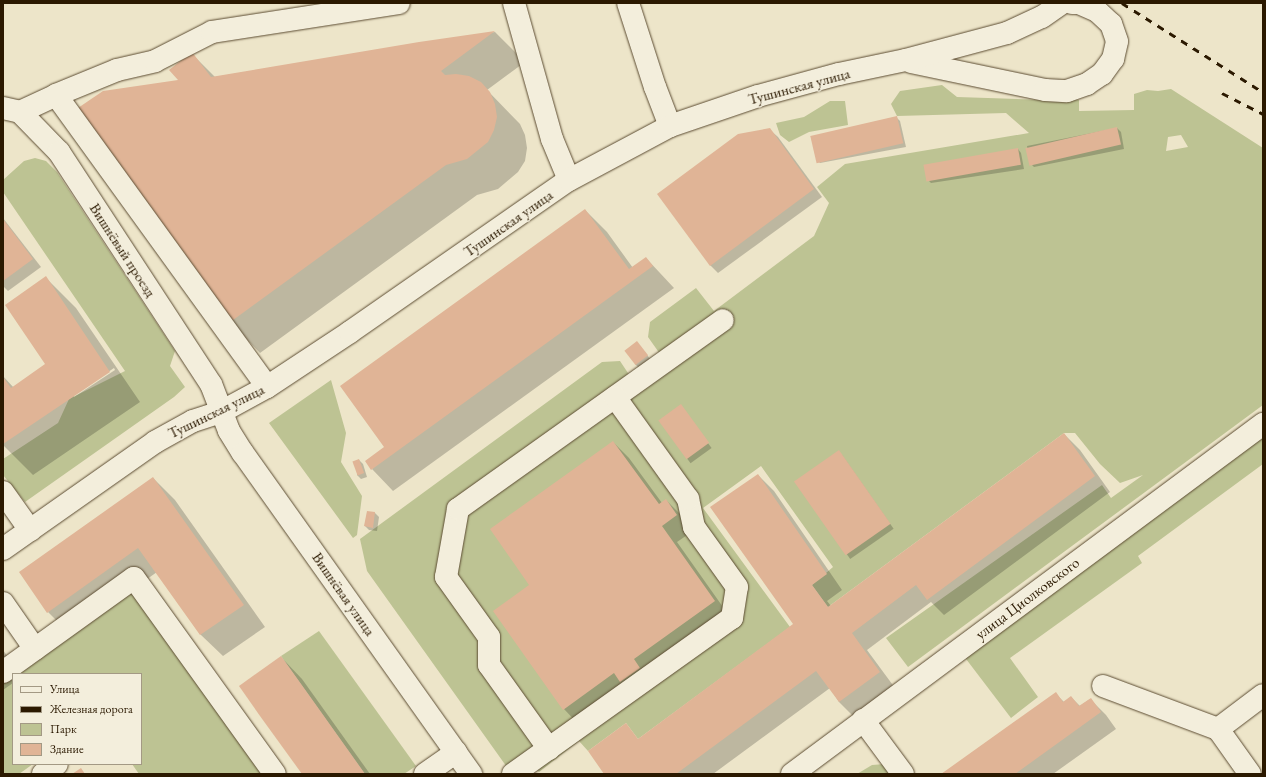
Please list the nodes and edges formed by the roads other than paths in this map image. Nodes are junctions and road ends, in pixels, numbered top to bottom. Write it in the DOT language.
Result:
graph roads {
  1 [pos="399,3"];
  2 [pos="514,3"];
  3 [pos="628,3"];
  4 [pos="1062,3"];
  5 [pos="1072,3"];
  6 [pos="906,60"];
  7 [pos="56,95"];
  8 [pos="11,110"];
  9 [pos="670,126"];
  10 [pos="569,180"];
  11 [pos="723,320"];
  12 [pos="266,387"];
  13 [pos="615,397"];
  14 [pos="221,412"];
  15 [pos="1263,424"];
  16 [pos="3,492"];
  17 [pos="30,530"];
  18 [pos="3,549"];
  19 [pos="3,602"];
  20 [pos="35,649"];
  21 [pos="3,672"];
  22 [pos="1104,686"];
  23 [pos="1263,695"];
  24 [pos="864,720"];
  25 [pos="1218,729"];
  26 [pos="549,749"];
  27 [pos="456,752"];
  28 [pos="56,765"];
  29 [pos="43,774"];
  30 [pos="275,774"];
  31 [pos="425,774"];
  32 [pos="471,774"];
  33 [pos="514,774"];
  34 [pos="792,774"];
  35 [pos="902,774"];
  36 [pos="1250,774"];
  1 -- 7 [label="street"];
  2 -- 10 [label="street"];
  3 -- 9 [label="street"];
  4 -- 6 [label="street, Тушинская улица"];
  5 -- 6 [label="street"];
  6 -- 9 [label="street, Тушинская улица"];
  7 -- 8 [label="street"];
  7 -- 12 [label="street"];
  8 -- 14 [label="street, Вишнёвый проезд"];
  9 -- 10 [label="street, Тушинская улица"];
  10 -- 12 [label="street, Тушинская улица"];
  11 -- 13 [label="street"];
  12 -- 14 [label="street, Тушинская улица"];
  13 -- 26 [label="street"];
  13 -- 26 [label="street"];
  14 -- 17 [label="street, Тушинская улица"];
  14 -- 27 [label="street, Вишнёвая улица"];
  15 -- 24 [label="street, улица Циолковского"];
  16 -- 17 [label="street"];
  17 -- 18 [label="street, Тушинская улица"];
  19 -- 20 [label="street"];
  20 -- 21 [label="street"];
  20 -- 30 [label="street"];
  22 -- 25 [label="street"];
  23 -- 25 [label="street"];
  24 -- 34 [label="street, улица Циолковского"];
  24 -- 35 [label="street"];
  25 -- 36 [label="street"];
  26 -- 33 [label="street"];
  27 -- 31 [label="street"];
  27 -- 32 [label="street, Вишнёвая улица"];
  28 -- 29 [label="street"];
}
